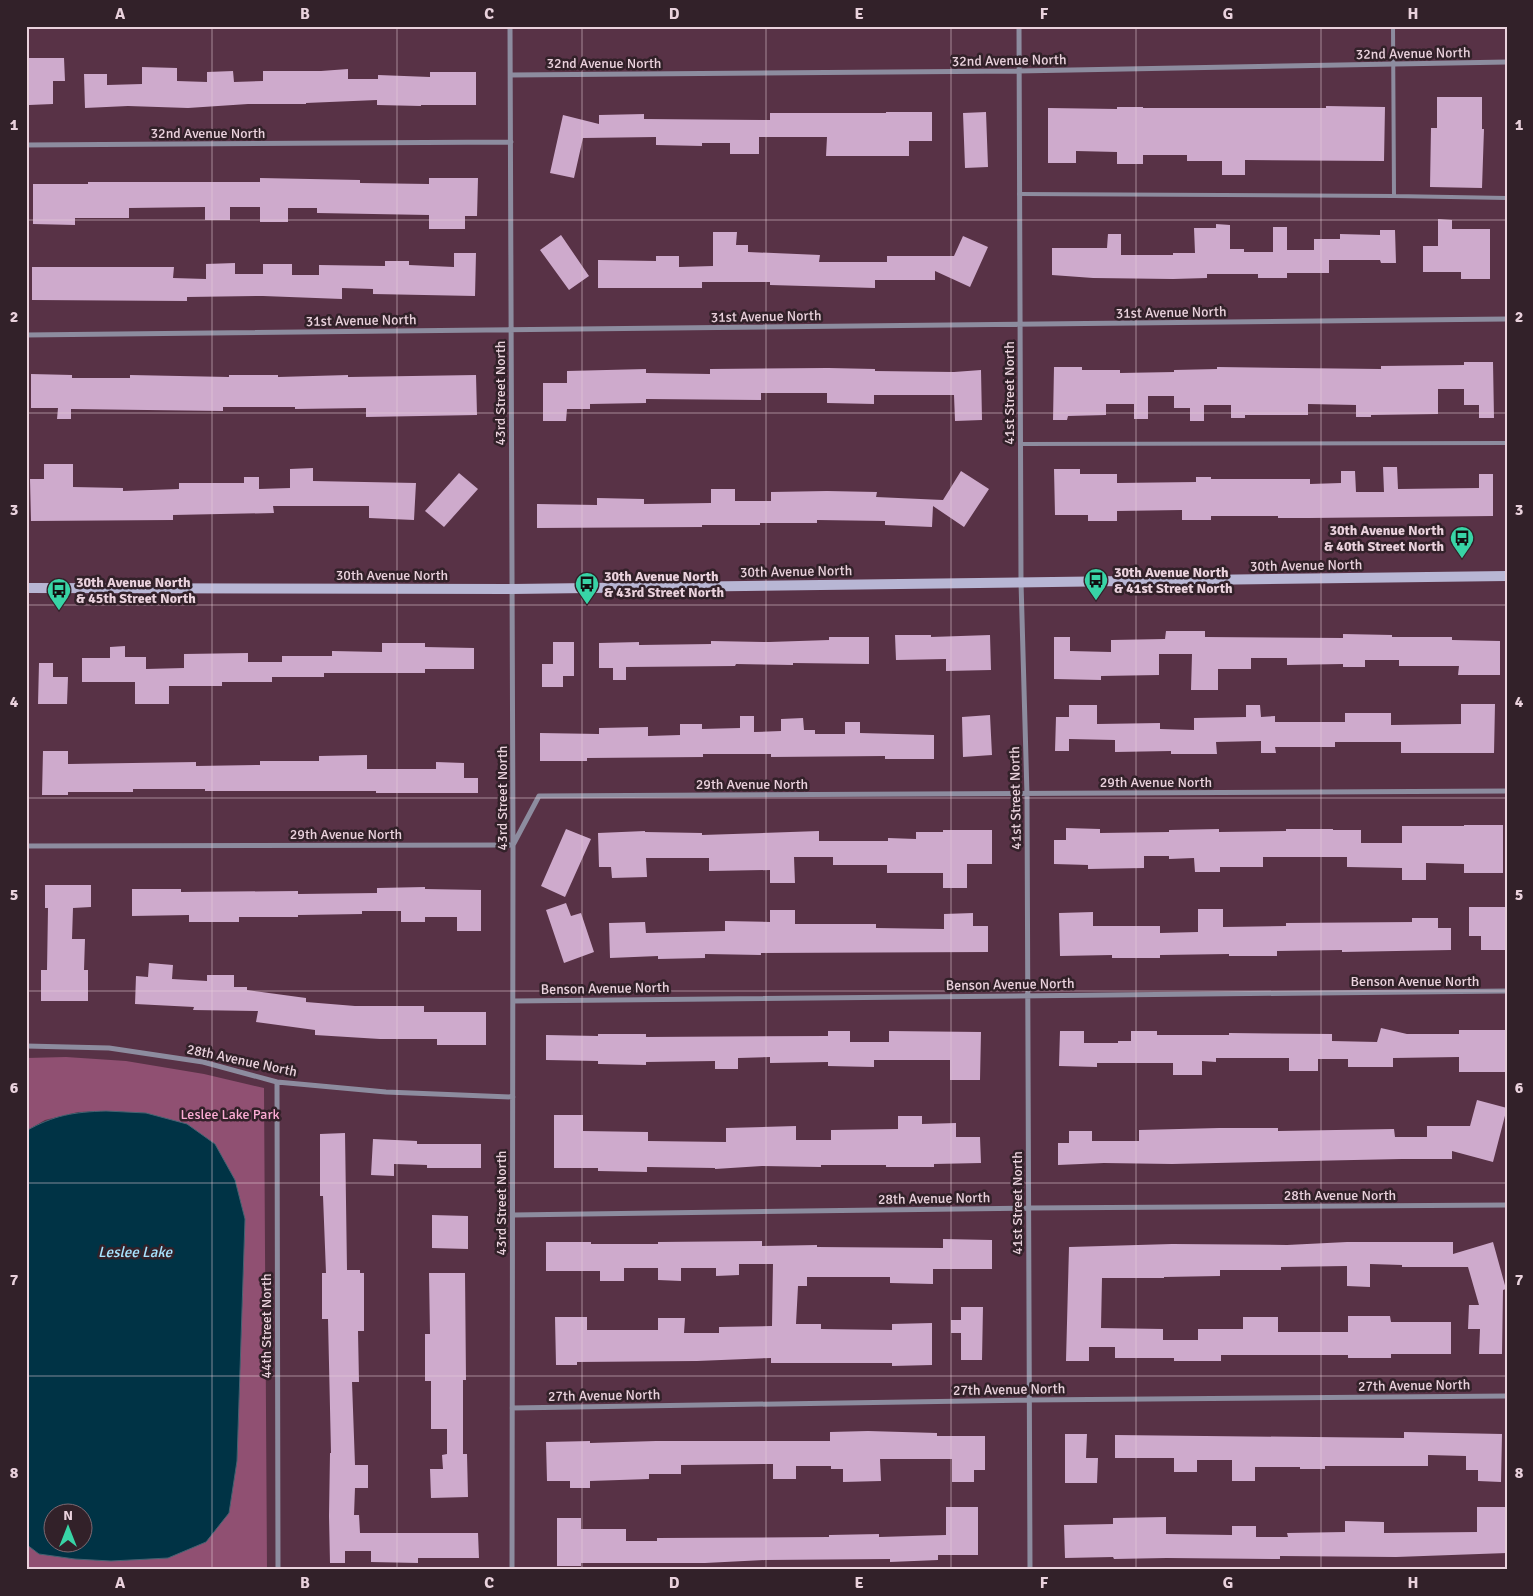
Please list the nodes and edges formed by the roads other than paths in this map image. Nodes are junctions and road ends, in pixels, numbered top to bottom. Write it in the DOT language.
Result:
graph roads {
  1 [pos="510,26"];
  2 [pos="1018,26"];
  3 [pos="1394,26"];
  4 [pos="1507,62"];
  5 [pos="1394,64"];
  6 [pos="1018,71"];
  7 [pos="510,75"];
  8 [pos="511,142"];
  9 [pos="26,145"];
  10 [pos="1019,194"];
  11 [pos="1394,196"];
  12 [pos="1507,198"];
  13 [pos="1507,319"];
  14 [pos="1020,325"];
  15 [pos="512,330"];
  16 [pos="26,335"];
  17 [pos="1507,443"];
  18 [pos="1020,444"];
  19 [pos="1507,576"];
  20 [pos="1021,582"];
  21 [pos="26,588"];
  22 [pos="512,589"];
  23 [pos="1507,791"];
  24 [pos="1027,795"];
  25 [pos="513,845"];
  26 [pos="26,846"];
  27 [pos="1507,991"];
  28 [pos="1027,995"];
  29 [pos="513,1001"];
  30 [pos="26,1046"];
  31 [pos="277,1082"];
  32 [pos="513,1097"];
  33 [pos="1507,1205"];
  34 [pos="1028,1208"];
  35 [pos="512,1215"];
  36 [pos="1507,1396"];
  37 [pos="1029,1400"];
  38 [pos="512,1408"];
  39 [pos="278,1570"];
  40 [pos="512,1570"];
  41 [pos="1030,1570"];
  1 -- 7 [label="street, 43rd Street North"];
  2 -- 6 [label="street, 41st Street North"];
  3 -- 5 [label="lane"];
  4 -- 5 [label="street, 32nd Avenue North"];
  5 -- 6 [label="street, 32nd Avenue North"];
  5 -- 11 [label="lane"];
  6 -- 7 [label="street, 32nd Avenue North"];
  6 -- 10 [label="street, 41st Street North"];
  7 -- 8 [label="street, 43rd Street North"];
  8 -- 9 [label="street, 32nd Avenue North"];
  8 -- 15 [label="street, 43rd Street North"];
  10 -- 11 [label="lane"];
  10 -- 14 [label="street, 41st Street North"];
  11 -- 12 [label="lane"];
  13 -- 14 [label="street, 31st Avenue North"];
  14 -- 15 [label="street, 31st Avenue North"];
  14 -- 18 [label="street, 41st Street North"];
  15 -- 16 [label="street, 31st Avenue North"];
  15 -- 22 [label="street, 43rd Street North"];
  17 -- 18 [label="lane"];
  18 -- 20 [label="street, 41st Street North"];
  19 -- 20 [label="street, 30th Avenue North"];
  20 -- 22 [label="street, 30th Avenue North"];
  20 -- 24 [label="street, 41st Street North"];
  21 -- 22 [label="street, 30th Avenue North"];
  22 -- 25 [label="street, 43rd Street North"];
  23 -- 24 [label="street, 29th Avenue North"];
  24 -- 25 [label="street, 29th Avenue North"];
  24 -- 28 [label="street, 41st Street North"];
  25 -- 26 [label="street, 29th Avenue North"];
  25 -- 29 [label="street, 43rd Street North"];
  27 -- 28 [label="street, Benson Avenue North"];
  28 -- 29 [label="street, Benson Avenue North"];
  28 -- 34 [label="street, 41st Street North"];
  29 -- 32 [label="street, 43rd Street North"];
  30 -- 31 [label="street, 28th Avenue North"];
  31 -- 32 [label="street, 28th Avenue North"];
  31 -- 39 [label="street, 44th Street North"];
  32 -- 35 [label="street, 43rd Street North"];
  33 -- 34 [label="street, 28th Avenue North"];
  34 -- 35 [label="street, 28th Avenue North"];
  34 -- 37 [label="street, 41st Street North"];
  35 -- 38 [label="street, 43rd Street North"];
  36 -- 37 [label="street, 27th Avenue North"];
  37 -- 38 [label="street, 27th Avenue North"];
  37 -- 41 [label="street, 41st Street North"];
  38 -- 40 [label="street, 43rd Street North"];
}
